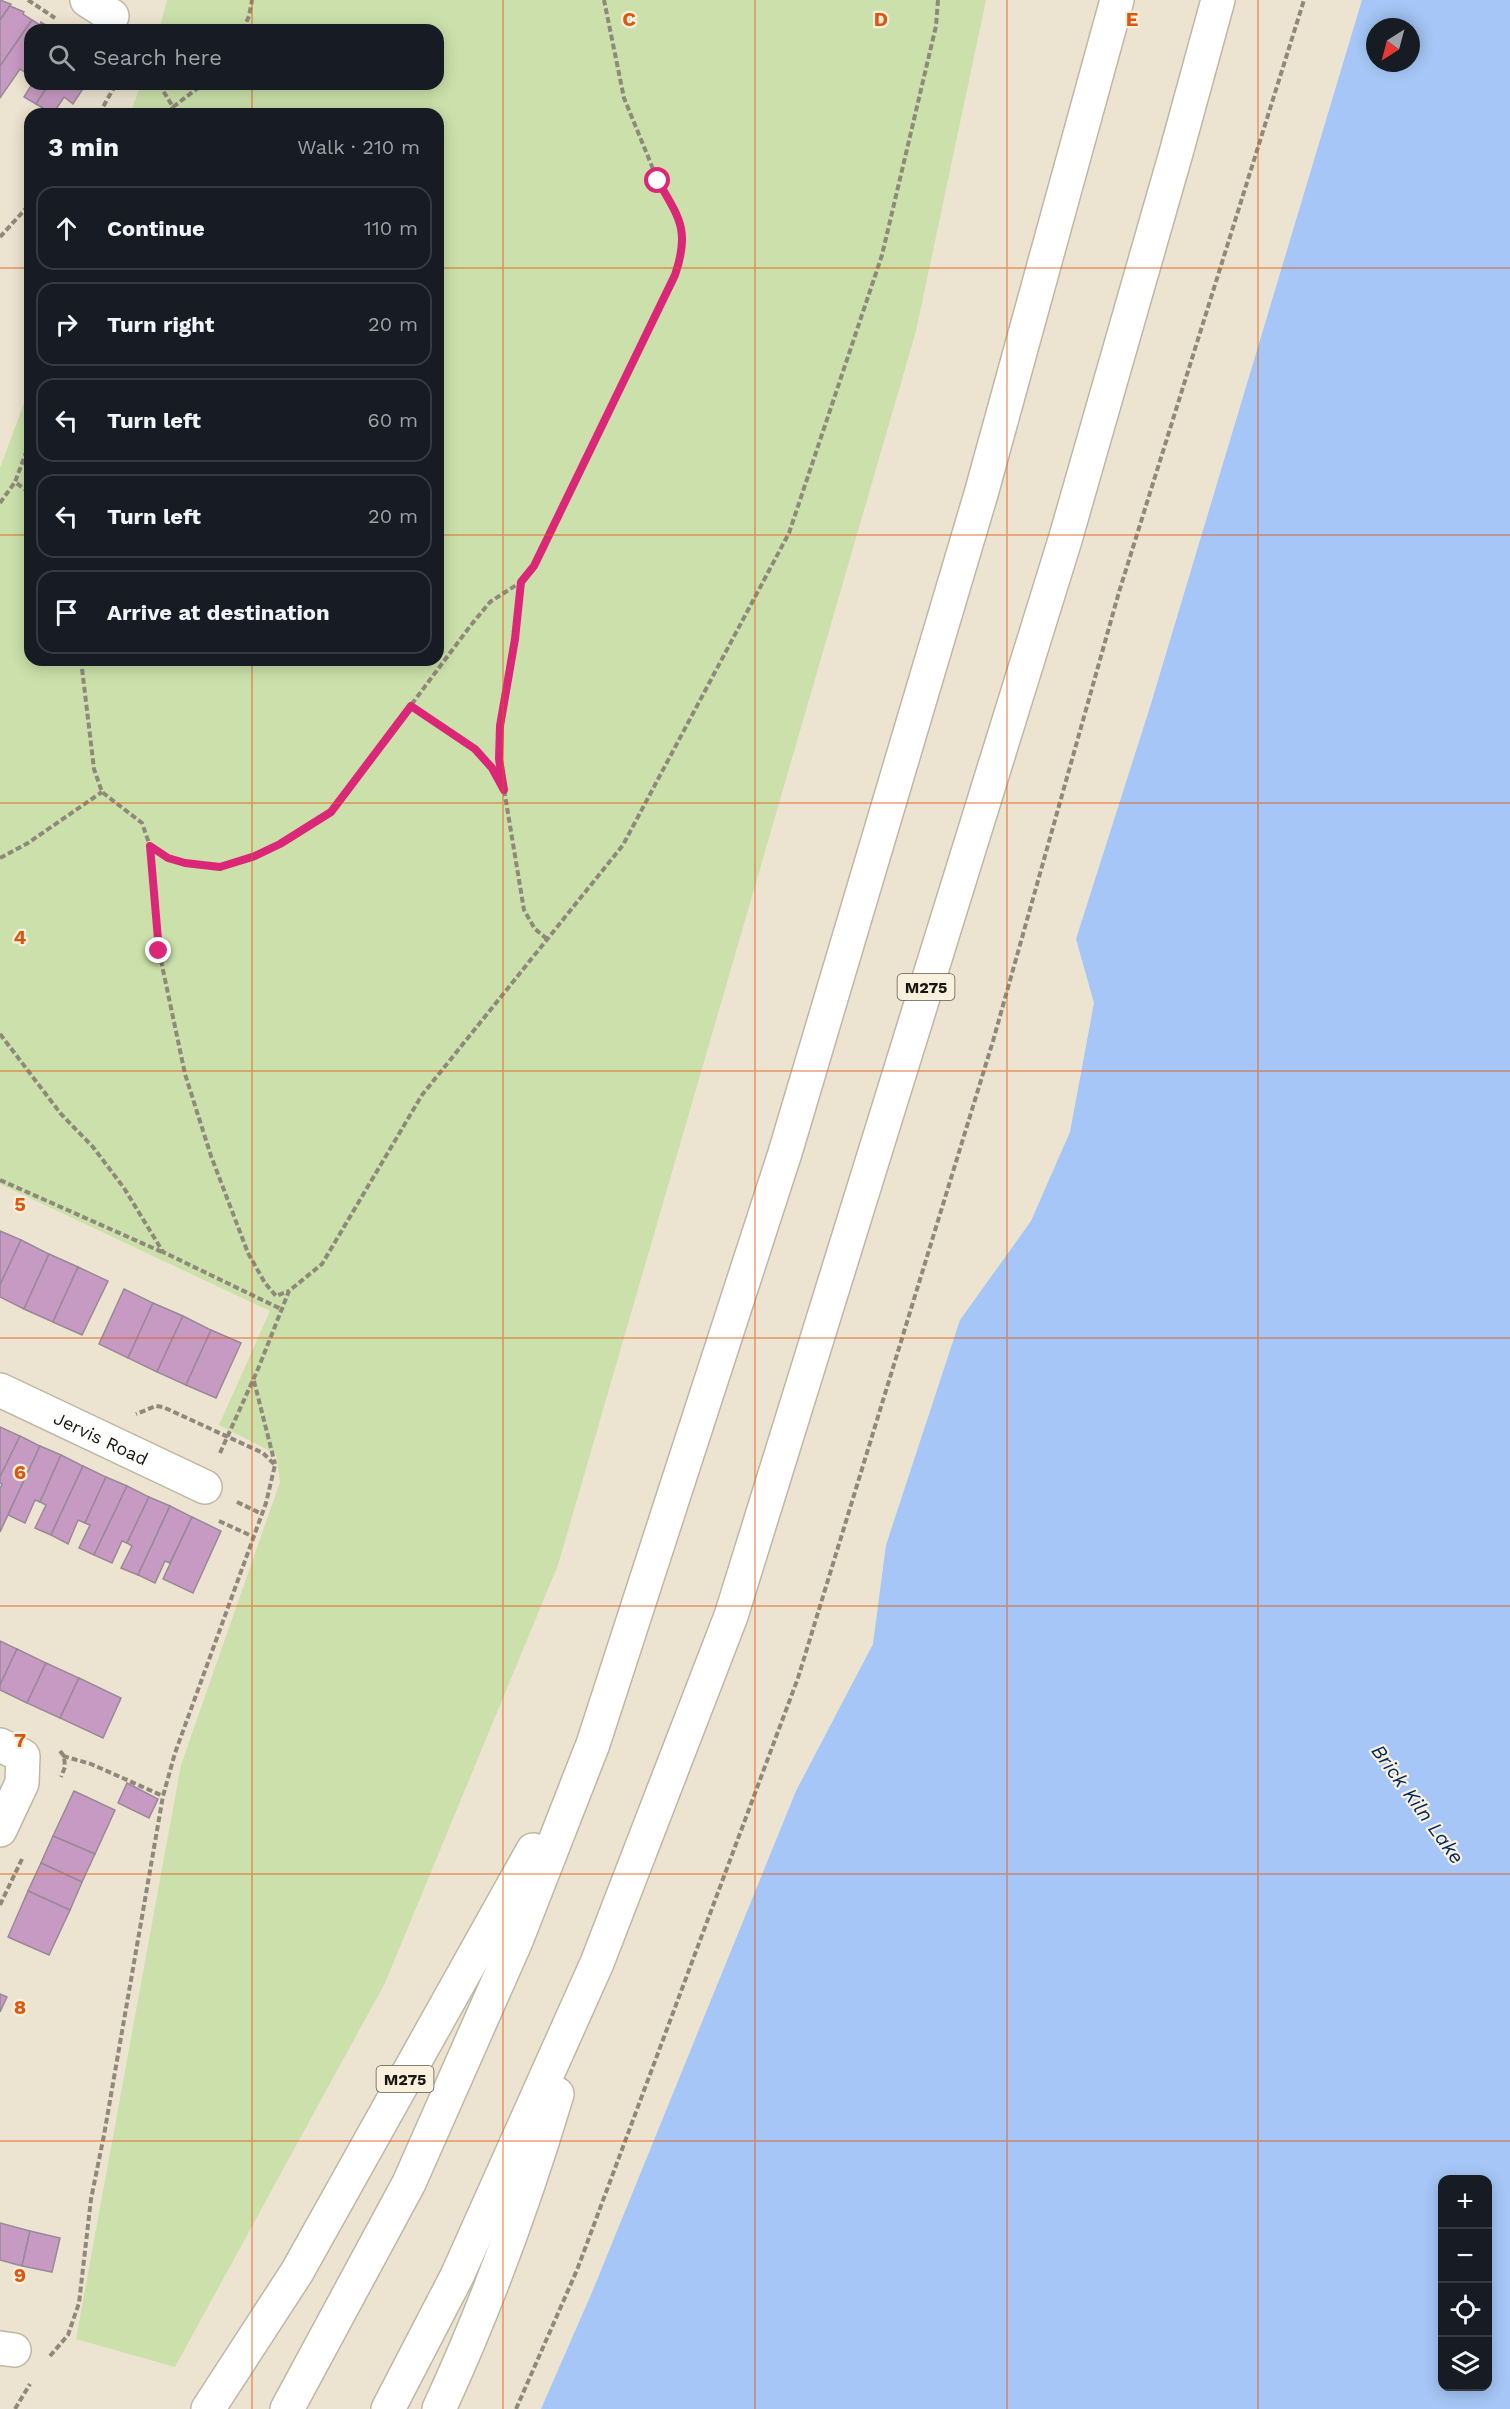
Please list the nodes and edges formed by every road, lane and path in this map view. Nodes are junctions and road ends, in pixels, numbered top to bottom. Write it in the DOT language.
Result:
graph roads {
  1 [pos="28,0"];
  2 [pos="252,0"];
  3 [pos="604,0"];
  4 [pos="938,0"];
  5 [pos="1117,0"];
  6 [pos="1218,0"];
  7 [pos="1304,0"];
  8 [pos="65,24"];
  9 [pos="246,24"];
  10 [pos="113,90"];
  11 [pos="163,90"];
  12 [pos="195,90"];
  13 [pos="173,107"];
  14 [pos="102,108"];
  15 [pos="24,211"];
  16 [pos="0,237"];
  17 [pos="24,458"];
  18 [pos="15,482"];
  19 [pos="24,489"];
  20 [pos="0,503"];
  21 [pos="521,582"];
  22 [pos="444,661"];
  23 [pos="82,666"];
  24 [pos="441,666"];
  25 [pos="411,706"];
  26 [pos="504,790"];
  27 [pos="102,792"];
  28 [pos="150,846"];
  29 [pos="0,858"];
  30 [pos="547,939"];
  31 [pos="0,1034"];
  32 [pos="0,1180"];
  33 [pos="163,1252"];
  34 [pos="289,1291"];
  35 [pos="283,1310"];
  36 [pos="254,1380"];
  37 [pos="0,1390"];
  38 [pos="275,1465"];
  39 [pos="204,1487"];
  40 [pos="593,1744"];
  41 [pos="12,1750"];
  42 [pos="163,1796"];
  43 [pos="0,1830"];
  44 [pos="597,1963"];
  45 [pos="68,2335"];
  46 [pos="208,2409"];
  47 [pos="287,2409"];
  48 [pos="388,2409"];
  49 [pos="439,2409"];
  50 [pos="516,2409"];
  1 -- 8 [label="path"];
  2 -- 9 [label="path"];
  3 -- 21 [label="path"];
  4 -- 30 [label="path"];
  5 -- 40 [label="main road, M275"];
  6 -- 44 [label="main road, M275"];
  7 -- 50 [label="path"];
  10 -- 14 [label="path"];
  11 -- 13 [label="path"];
  12 -- 13 [label="path"];
  15 -- 16 [label="path"];
  17 -- 18 [label="path"];
  18 -- 19 [label="path"];
  18 -- 20 [label="path"];
  21 -- 22 [label="path"];
  21 -- 26 [label="path"];
  23 -- 27 [label="path"];
  24 -- 25 [label="path"];
  25 -- 26 [label="path"];
  25 -- 28 [label="path"];
  26 -- 30 [label="path"];
  27 -- 28 [label="path"];
  27 -- 29 [label="path"];
  28 -- 34 [label="path"];
  30 -- 34 [label="path"];
  31 -- 33 [label="path"];
  32 -- 33 [label="path"];
  33 -- 35 [label="path"];
  34 -- 35 [label="path"];
  35 -- 36 [label="path"];
  36 -- 38 [label="path"];
  36 -- 38 [label="path"];
  37 -- 39 [label="main road, Jervis Road"];
  38 -- 42 [label="path"];
  40 -- 46 [label="main road, M275"];
  40 -- 47 [label="main road, M275"];
  41 -- 42 [label="path"];
  41 -- 43 [label="main road"];
  42 -- 45 [label="path"];
  44 -- 48 [label="main road, M275"];
  44 -- 49 [label="main road, M275"];
}
